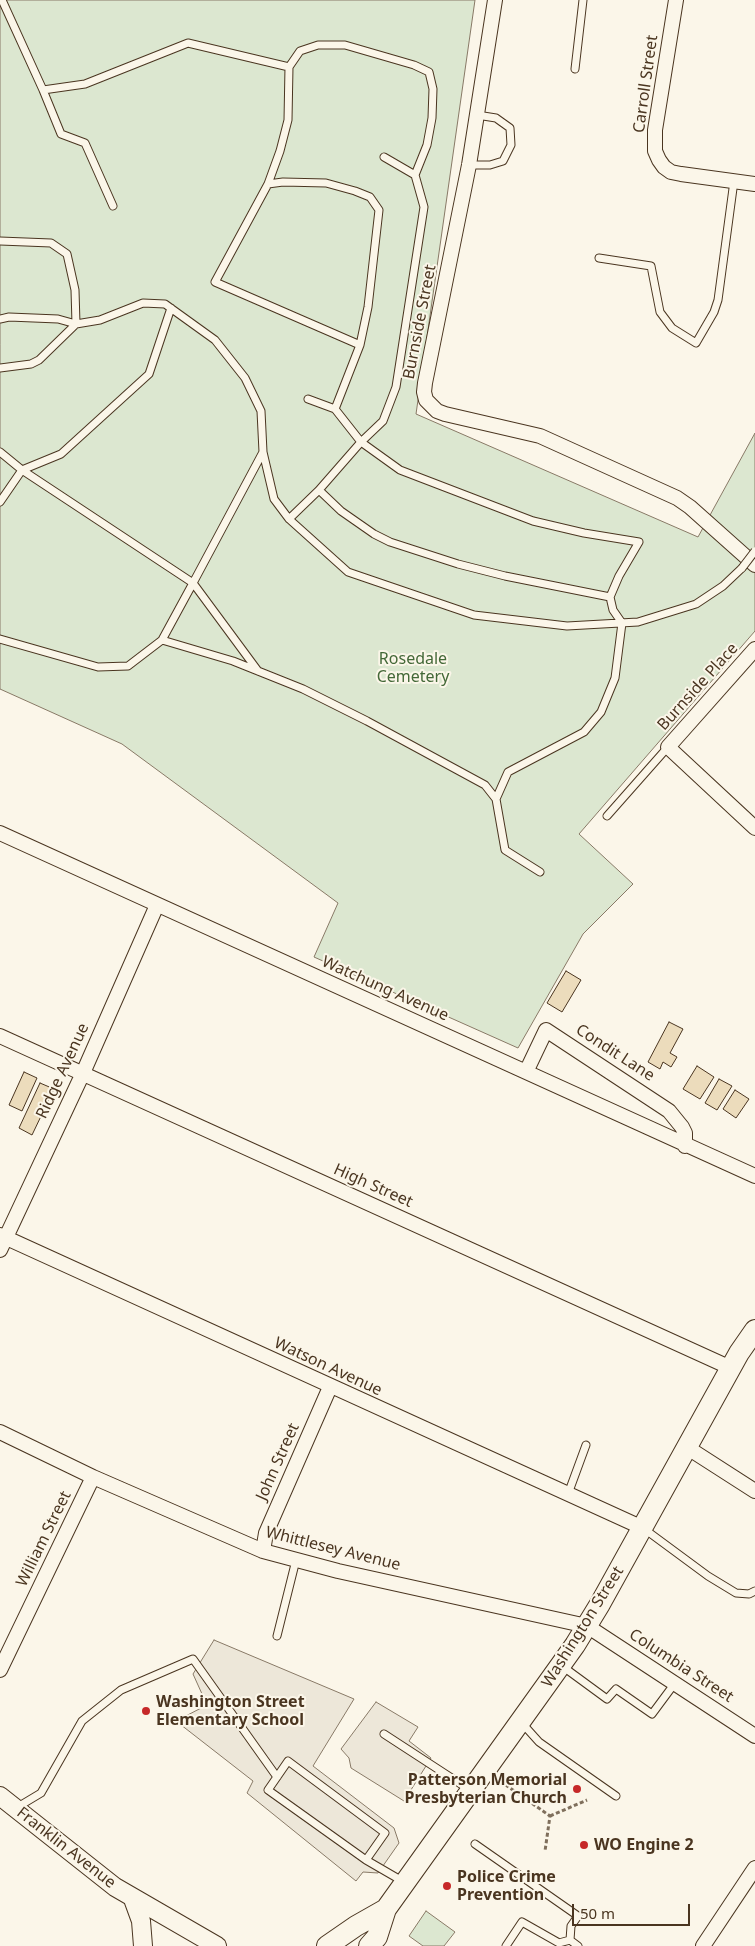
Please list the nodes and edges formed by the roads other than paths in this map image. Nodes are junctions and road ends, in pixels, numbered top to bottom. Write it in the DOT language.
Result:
graph roads {
  1 [pos="2,0"];
  2 [pos="495,0"];
  3 [pos="583,0"];
  4 [pos="676,0"];
  5 [pos="289,67"];
  6 [pos="575,68"];
  7 [pos="43,90"];
  8 [pos="477,115"];
  9 [pos="384,157"];
  10 [pos="469,164"];
  11 [pos="415,175"];
  12 [pos="734,181"];
  13 [pos="268,184"];
  14 [pos="755,184"];
  15 [pos="113,206"];
  16 [pos="0,240"];
  17 [pos="599,258"];
  18 [pos="171,308"];
  19 [pos="0,319"];
  20 [pos="76,324"];
  21 [pos="360,345"];
  22 [pos="0,368"];
  23 [pos="308,400"];
  24 [pos="336,409"];
  25 [pos="361,442"];
  26 [pos="0,452"];
  27 [pos="263,452"];
  28 [pos="22,470"];
  29 [pos="319,490"];
  30 [pos="0,502"];
  31 [pos="289,519"];
  32 [pos="755,551"];
  33 [pos="748,567"];
  34 [pos="193,584"];
  35 [pos="610,597"];
  36 [pos="622,623"];
  37 [pos="0,639"];
  38 [pos="162,640"];
  39 [pos="755,649"];
  40 [pos="258,671"];
  41 [pos="668,747"];
  42 [pos="496,799"];
  43 [pos="607,816"];
  44 [pos="755,828"];
  45 [pos="0,834"];
  46 [pos="540,872"];
  47 [pos="156,905"];
  48 [pos="0,1036"];
  49 [pos="526,1072"];
  50 [pos="82,1073"];
  51 [pos="685,1146"];
  52 [pos="755,1176"];
  53 [pos="2,1241"];
  54 [pos="755,1330"];
  55 [pos="731,1368"];
  56 [pos="330,1387"];
  57 [pos="0,1432"];
  58 [pos="586,1445"];
  59 [pos="688,1448"];
  60 [pos="94,1477"];
  61 [pos="755,1491"];
  62 [pos="568,1494"];
  63 [pos="643,1528"];
  64 [pos="263,1552"];
  65 [pos="296,1560"];
  66 [pos="755,1592"];
  67 [pos="588,1626"];
  68 [pos="277,1636"];
  69 [pos="561,1665"];
  70 [pos="0,1670"];
  71 [pos="675,1683"];
  72 [pos="521,1722"];
  73 [pos="384,1734"];
  74 [pos="755,1736"];
  75 [pos="277,1777"];
  76 [pos="471,1790"];
  77 [pos="0,1796"];
  78 [pos="616,1796"];
  79 [pos="16,1808"];
  80 [pos="475,1844"];
  81 [pos="366,1860"];
  82 [pos="755,1868"];
  83 [pos="405,1883"];
  84 [pos="133,1899"];
  85 [pos="386,1909"];
  86 [pos="570,1940"];
  87 [pos="143,1946"];
  88 [pos="217,1946"];
  89 [pos="327,1946"];
  90 [pos="369,1946"];
  91 [pos="506,1946"];
  92 [pos="578,1946"];
  93 [pos="702,1946"];
  1 -- 7 [label="lane"];
  2 -- 8 [label="street, Burnside Street"];
  3 -- 6 [label="lane"];
  4 -- 12 [label="street, Carroll Street"];
  5 -- 7 [label="lane"];
  5 -- 11 [label="lane"];
  5 -- 13 [label="lane"];
  7 -- 15 [label="lane"];
  8 -- 10 [label="street, Burnside Street"];
  8 -- 10 [label="lane"];
  9 -- 11 [label="lane"];
  10 -- 33 [label="street, Burnside Street"];
  11 -- 25 [label="lane"];
  12 -- 14 [label="street, Carroll Street"];
  12 -- 17 [label="lane"];
  13 -- 21 [label="lane"];
  13 -- 21 [label="lane"];
  16 -- 20 [label="lane"];
  18 -- 20 [label="lane"];
  18 -- 27 [label="lane"];
  18 -- 28 [label="lane"];
  19 -- 20 [label="lane"];
  20 -- 22 [label="lane"];
  21 -- 24 [label="lane"];
  23 -- 24 [label="lane"];
  24 -- 25 [label="lane"];
  25 -- 29 [label="lane"];
  25 -- 35 [label="lane"];
  26 -- 28 [label="lane"];
  27 -- 31 [label="lane"];
  27 -- 34 [label="lane"];
  28 -- 30 [label="lane"];
  28 -- 34 [label="lane"];
  29 -- 31 [label="lane"];
  29 -- 35 [label="lane"];
  31 -- 36 [label="lane"];
  32 -- 33 [label="lane, bridge"];
  33 -- 36 [label="lane"];
  34 -- 38 [label="lane"];
  34 -- 40 [label="lane"];
  35 -- 36 [label="lane"];
  36 -- 42 [label="lane"];
  37 -- 38 [label="lane"];
  38 -- 40 [label="lane"];
  39 -- 41 [label="street, Burnside Place"];
  40 -- 42 [label="lane"];
  41 -- 43 [label="lane"];
  41 -- 44 [label="street"];
  42 -- 46 [label="lane"];
  45 -- 47 [label="street, Watchung Avenue"];
  47 -- 49 [label="street, Watchung Avenue"];
  47 -- 50 [label="street, Ridge Avenue"];
  48 -- 50 [label="street, High Street"];
  49 -- 51 [label="street, Watchung Avenue"];
  49 -- 51 [label="street, Condit Lane"];
  50 -- 53 [label="street, Ridge Avenue"];
  50 -- 55 [label="street, High Street"];
  51 -- 52 [label="street, Watchung Avenue"];
  53 -- 56 [label="street, Watson Avenue"];
  54 -- 55 [label="main road, Washington Street"];
  55 -- 59 [label="main road, Washington Street"];
  56 -- 62 [label="street, Watson Avenue"];
  56 -- 64 [label="street, John Street"];
  57 -- 60 [label="street, Whittlesey Avenue"];
  58 -- 62 [label="lane"];
  59 -- 61 [label="street"];
  59 -- 63 [label="main road, Washington Street"];
  60 -- 64 [label="street, Whittlesey Avenue"];
  60 -- 70 [label="street, William Street"];
  62 -- 63 [label="street, Watson Avenue"];
  63 -- 66 [label="lane"];
  63 -- 67 [label="main road, Washington Street"];
  64 -- 65 [label="street, Whittlesey Avenue"];
  65 -- 67 [label="street, Whittlesey Avenue"];
  65 -- 68 [label="lane"];
  67 -- 69 [label="main road, Washington Street"];
  67 -- 71 [label="street, Columbia Street"];
  69 -- 71 [label="lane"];
  69 -- 72 [label="main road, Washington Street"];
  71 -- 74 [label="street, Columbia Street"];
  72 -- 76 [label="main road, Washington Street"];
  72 -- 78 [label="lane"];
  73 -- 76 [label="lane"];
  75 -- 79 [label="lane"];
  75 -- 81 [label="lane"];
  75 -- 81 [label="lane"];
  76 -- 83 [label="main road, Washington Street"];
  77 -- 79 [label="street, Franklin Avenue"];
  79 -- 84 [label="street, Franklin Avenue"];
  80 -- 86 [label="lane"];
  81 -- 83 [label="lane"];
  82 -- 93 [label="street"];
  83 -- 85 [label="main road, Washington Street"];
  84 -- 87 [label="street, Franklin Avenue"];
  84 -- 88 [label="street, Franklin Avenue"];
  85 -- 89 [label="main road, Washington Street"];
  85 -- 90 [label="main road, Washington Street"];
  86 -- 91 [label="lane"];
  86 -- 92 [label="lane"];
}
